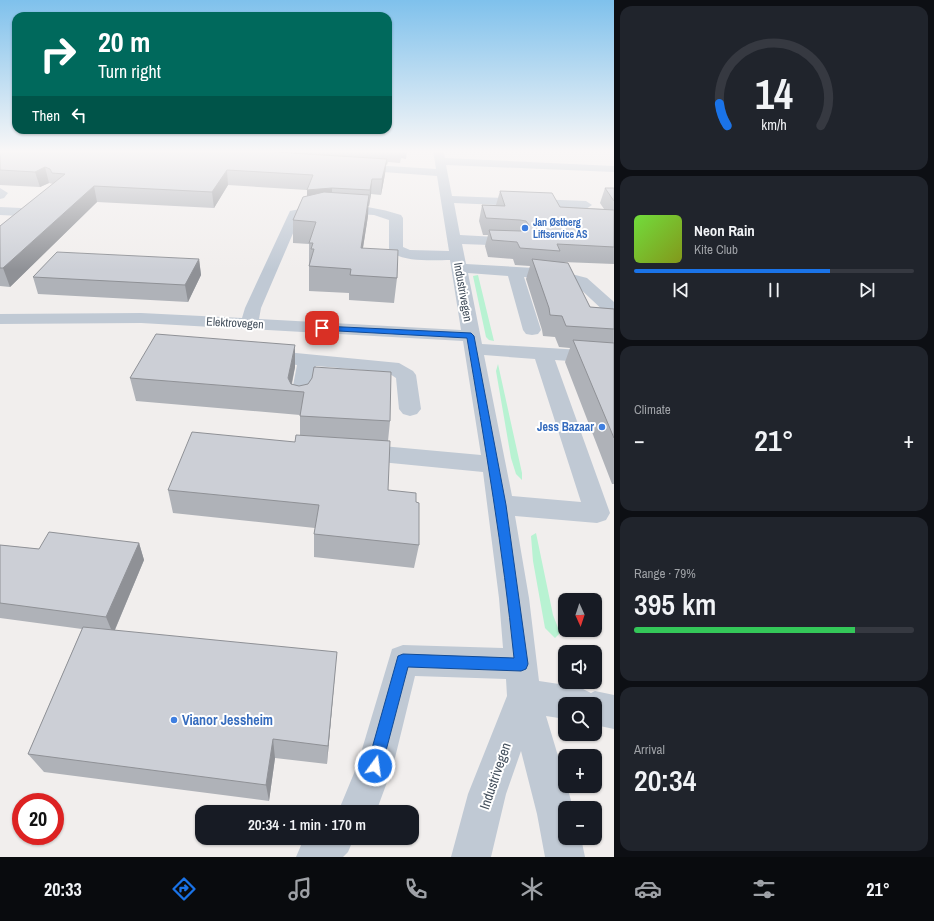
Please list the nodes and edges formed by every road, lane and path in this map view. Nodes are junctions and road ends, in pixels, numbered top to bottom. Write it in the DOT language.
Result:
graph roads {
  1 [pos="445,190"];
  2 [pos="446,199"];
  3 [pos="32,202"];
  4 [pos="586,205"];
  5 [pos="0,211"];
  6 [pos="21,212"];
  7 [pos="5,224"];
  8 [pos="516,242"];
  9 [pos="456,255"];
  10 [pos="515,272"];
  11 [pos="614,311"];
  12 [pos="0,319"];
  13 [pos="249,324"];
  14 [pos="532,330"];
  15 [pos="472,342"];
  16 [pos="394,350"];
  17 [pos="543,354"];
  18 [pos="247,355"];
  19 [pos="614,358"];
  20 [pos="308,360"];
  21 [pos="300,401"];
  22 [pos="410,409"];
  23 [pos="340,451"];
  24 [pos="494,465"];
  25 [pos="501,505"];
  26 [pos="523,680"];
  27 [pos="563,697"];
  28 [pos="602,709"];
  29 [pos="614,712"];
  30 [pos="360,805"];
  31 [pos="327,845"];
  32 [pos="316,857"];
  33 [pos="471,857"];
  34 [pos="565,857"];
  1 -- 2 [label="street, Industrivegen"];
  2 -- 4 [label="street"];
  2 -- 9 [label="street, Industrivegen"];
  3 -- 6 [label="street"];
  5 -- 6 [label="street"];
  6 -- 7 [label="street"];
  8 -- 9 [label="street"];
  9 -- 10 [label="street"];
  9 -- 13 [label="street"];
  9 -- 15 [label="street, Industrivegen"];
  10 -- 11 [label="street"];
  10 -- 14 [label="street"];
  12 -- 13 [label="street, Elektrovegen"];
  13 -- 16 [label="street, Elektrovegen"];
  15 -- 16 [label="street, Elektrovegen"];
  15 -- 17 [label="street, Elektrovegen"];
  15 -- 24 [label="street, Industrivegen"];
  16 -- 20 [label="street"];
  16 -- 22 [label="street"];
  17 -- 19 [label="street, Elektrovegen"];
  17 -- 25 [label="street"];
  18 -- 20 [label="street"];
  20 -- 21 [label="street"];
  23 -- 24 [label="street"];
  24 -- 25 [label="street, Industrivegen"];
  25 -- 26 [label="street, Industrivegen"];
  26 -- 27 [label="street"];
  26 -- 30 [label="street"];
  26 -- 33 [label="street, Industrivegen"];
  26 -- 34 [label="street, Industrivegen"];
  28 -- 29 [label="street"];
  31 -- 32 [label="street"];
}
